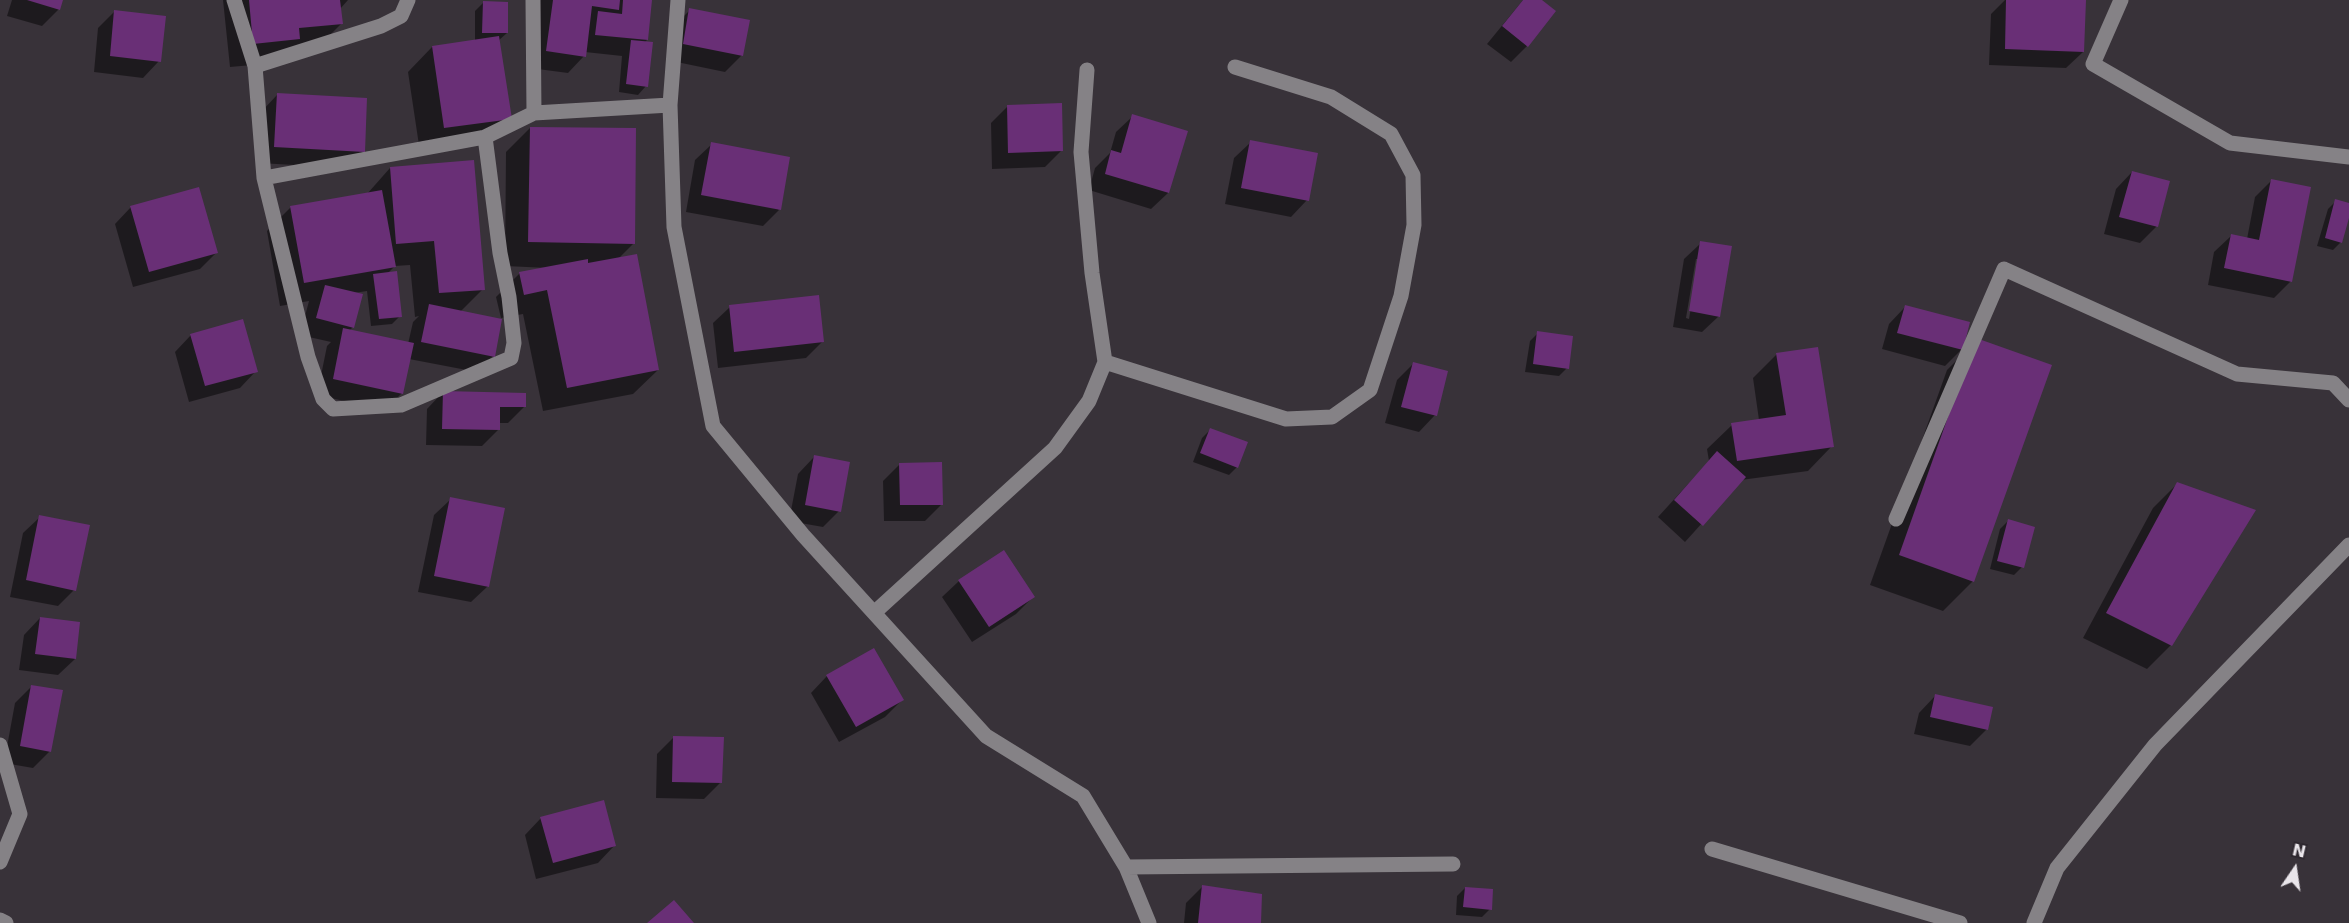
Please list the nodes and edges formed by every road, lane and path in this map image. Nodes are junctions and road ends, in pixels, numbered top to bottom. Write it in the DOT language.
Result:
graph roads {
  1 [pos="234,0"];
  2 [pos="408,0"];
  3 [pos="533,0"];
  4 [pos="678,0"];
  5 [pos="2121,0"];
  6 [pos="255,66"];
  7 [pos="1235,67"];
  8 [pos="1087,70"];
  9 [pos="670,105"];
  10 [pos="534,113"];
  11 [pos="485,137"];
  12 [pos="2349,157"];
  13 [pos="264,178"];
  14 [pos="1105,362"];
  15 [pos="2349,399"];
  16 [pos="1896,519"];
  17 [pos="2349,545"];
  18 [pos="875,612"];
  19 [pos="0,745"];
  20 [pos="1712,849"];
  21 [pos="0,862"];
  22 [pos="1453,864"];
  23 [pos="1126,867"];
  24 [pos="0,920"];
  25 [pos="6,923"];
  26 [pos="1149,923"];
  27 [pos="1960,923"];
  28 [pos="2034,923"];
  1 -- 6 [label="street"];
  2 -- 6 [label="street"];
  3 -- 10 [label="street"];
  4 -- 9 [label="street"];
  5 -- 12 [label="street"];
  6 -- 13 [label="street"];
  7 -- 14 [label="street"];
  8 -- 14 [label="street"];
  9 -- 10 [label="street"];
  9 -- 18 [label="street"];
  10 -- 11 [label="street"];
  11 -- 13 [label="street"];
  11 -- 13 [label="street"];
  14 -- 18 [label="street"];
  15 -- 16 [label="street"];
  17 -- 28 [label="street"];
  18 -- 23 [label="street"];
  19 -- 21 [label="street"];
  20 -- 27 [label="street"];
  22 -- 23 [label="street"];
  23 -- 26 [label="street"];
  24 -- 25 [label="street"];
}
